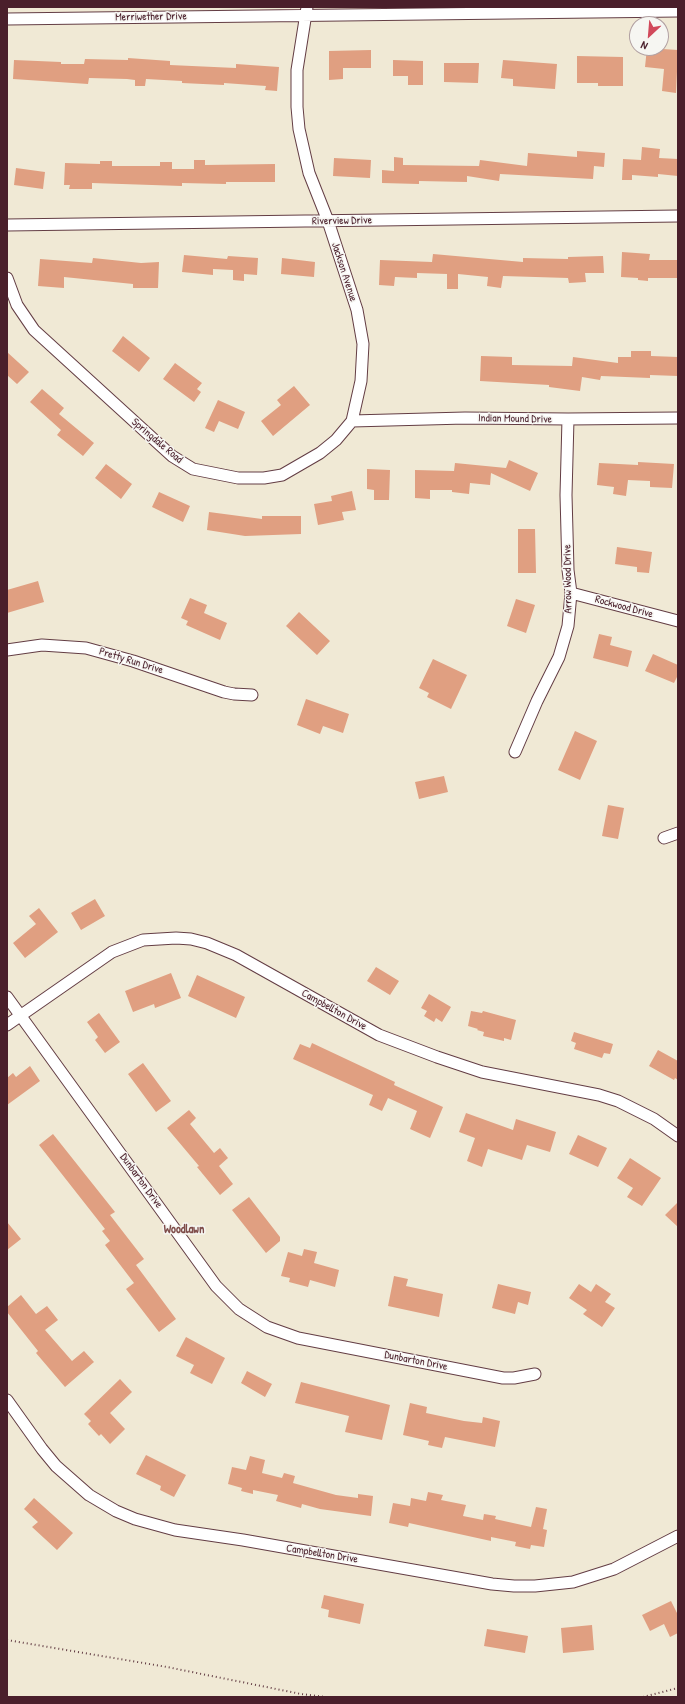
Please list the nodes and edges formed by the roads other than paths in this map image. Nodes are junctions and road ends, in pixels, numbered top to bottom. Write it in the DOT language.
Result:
graph roads {
  1 [pos="306,11"];
  2 [pos="678,11"];
  3 [pos="116,12"];
  4 [pos="7,19"];
  5 [pos="678,216"];
  6 [pos="328,221"];
  7 [pos="7,225"];
  8 [pos="7,278"];
  9 [pos="678,418"];
  10 [pos="568,419"];
  11 [pos="352,421"];
  12 [pos="571,593"];
  13 [pos="678,621"];
  14 [pos="7,650"];
  15 [pos="252,695"];
  16 [pos="515,752"];
  17 [pos="678,833"];
  18 [pos="664,838"];
  19 [pos="7,996"];
  20 [pos="21,1015"];
  21 [pos="7,1025"];
  22 [pos="678,1136"];
  23 [pos="535,1374"];
  24 [pos="7,1400"];
  25 [pos="678,1536"];
  1 -- 2 [label="street, Merriwether Drive"];
  1 -- 3 [label="street, Merriwether Drive"];
  1 -- 6 [label="street, Jackson Avenue"];
  3 -- 4 [label="street, Merriwether Drive"];
  5 -- 6 [label="street, Riverview Drive"];
  6 -- 7 [label="street, Riverview Drive"];
  6 -- 11 [label="street, Jackson Avenue"];
  8 -- 11 [label="street, Springdale Road"];
  9 -- 10 [label="street, Indian Mound Drive"];
  10 -- 11 [label="street, Indian Mound Drive"];
  10 -- 12 [label="street, Arrow Wood Drive"];
  12 -- 13 [label="street, Rockwood Drive"];
  12 -- 16 [label="street, Arrow Wood Drive"];
  14 -- 15 [label="street, Pretty Run Drive"];
  17 -- 18 [label="street"];
  19 -- 20 [label="street, Dunbarton Drive"];
  20 -- 21 [label="street, Campbellton Drive"];
  20 -- 22 [label="street, Campbellton Drive"];
  20 -- 23 [label="street, Dunbarton Drive"];
  24 -- 25 [label="street, Campbellton Drive"];
}
